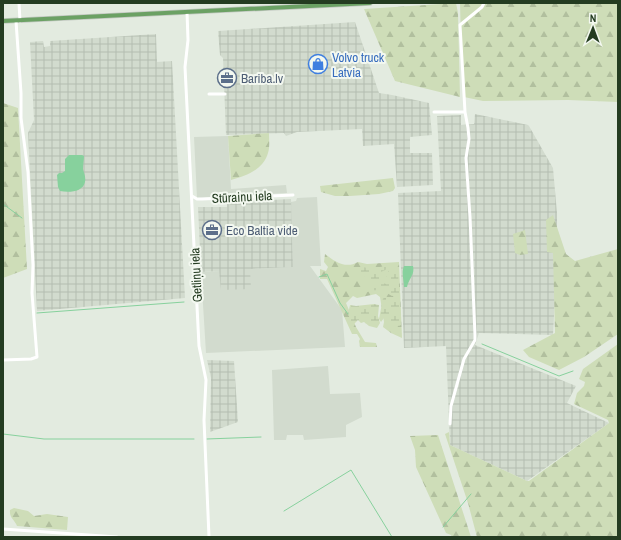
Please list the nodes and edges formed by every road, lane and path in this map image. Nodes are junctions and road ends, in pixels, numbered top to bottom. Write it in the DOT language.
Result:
graph roads {
  1 [pos="19,3"];
  2 [pos="370,3"];
  3 [pos="484,3"];
  4 [pos="187,12"];
  5 [pos="3,21"];
  6 [pos="18,21"];
  7 [pos="209,94"];
  8 [pos="225,94"];
  9 [pos="434,112"];
  10 [pos="465,112"];
  11 [pos="293,195"];
  12 [pos="192,196"];
  13 [pos="3,360"];
  14 [pos="450,424"];
  15 [pos="3,529"];
  16 [pos="117,537"];
  17 [pos="209,537"];
  1 -- 6 [label="street"];
  2 -- 4 [label="main road"];
  3 -- 10 [label="street"];
  4 -- 6 [label="main road"];
  4 -- 12 [label="street, Getliņu iela"];
  5 -- 6 [label="main road"];
  6 -- 13 [label="street"];
  7 -- 8 [label="street"];
  9 -- 10 [label="street"];
  10 -- 14 [label="street"];
  11 -- 12 [label="street, Stūraiņu iela"];
  12 -- 17 [label="street, Getliņu iela"];
  15 -- 16 [label="street"];
}
